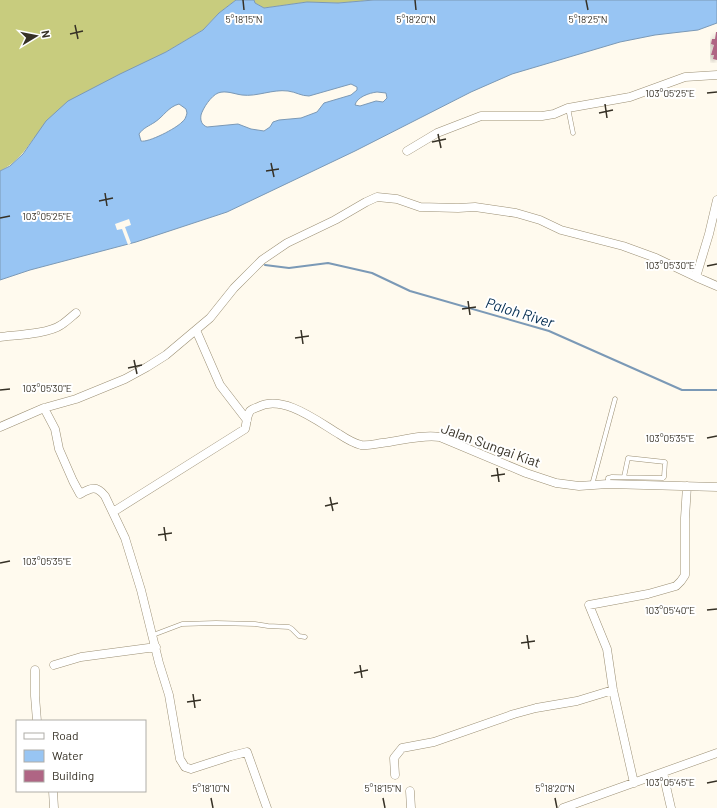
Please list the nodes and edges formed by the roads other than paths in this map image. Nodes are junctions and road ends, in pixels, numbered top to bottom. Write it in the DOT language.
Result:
graph roads {
  1 [pos="717,75"];
  2 [pos="568,108"];
  3 [pos="573,133"];
  4 [pos="407,151"];
  5 [pos="717,200"];
  6 [pos="696,277"];
  7 [pos="717,286"];
  8 [pos="76,313"];
  9 [pos="196,330"];
  10 [pos="0,337"];
  11 [pos="615,399"];
  12 [pos="44,408"];
  13 [pos="247,420"];
  14 [pos="0,427"];
  15 [pos="624,477"];
  16 [pos="608,484"];
  17 [pos="592,485"];
  18 [pos="687,486"];
  19 [pos="717,487"];
  20 [pos="113,512"];
  21 [pos="153,635"];
  22 [pos="305,637"];
  23 [pos="156,647"];
  24 [pos="54,665"];
  25 [pos="35,670"];
  26 [pos="613,690"];
  27 [pos="37,720"];
  28 [pos="717,753"];
  29 [pos="663,773"];
  30 [pos="395,774"];
  31 [pos="634,783"];
  32 [pos="410,791"];
  33 [pos="53,792"];
  34 [pos="54,808"];
  35 [pos="267,808"];
  36 [pos="411,808"];
  37 [pos="563,808"];
  38 [pos="671,808"];
  1 -- 2 [label="street"];
  2 -- 3 [label="lane"];
  2 -- 4 [label="street"];
  5 -- 6 [label="street"];
  6 -- 7 [label="street"];
  6 -- 9 [label="street"];
  8 -- 10 [label="street"];
  9 -- 12 [label="street"];
  9 -- 13 [label="street"];
  11 -- 17 [label="lane"];
  12 -- 14 [label="street"];
  12 -- 20 [label="street"];
  13 -- 17 [label="street, Jalan Sungai Kiat"];
  13 -- 20 [label="street, Jalan Sungai Kiat"];
  15 -- 15 [label="lane"];
  15 -- 16 [label="lane"];
  16 -- 17 [label="street, Jalan Sungai Kiat"];
  16 -- 18 [label="street, Jalan Sungai Kiat"];
  18 -- 19 [label="street, Jalan Sungai Kiat"];
  18 -- 26 [label="street"];
  20 -- 21 [label="street"];
  21 -- 22 [label="lane"];
  21 -- 23 [label="street"];
  23 -- 24 [label="street"];
  23 -- 35 [label="street"];
  25 -- 27 [label="street"];
  26 -- 30 [label="street"];
  26 -- 31 [label="street"];
  28 -- 29 [label="street"];
  29 -- 31 [label="street"];
  29 -- 38 [label="street"];
  31 -- 37 [label="street"];
  32 -- 36 [label="street"];
  33 -- 34 [label="street"];
}
